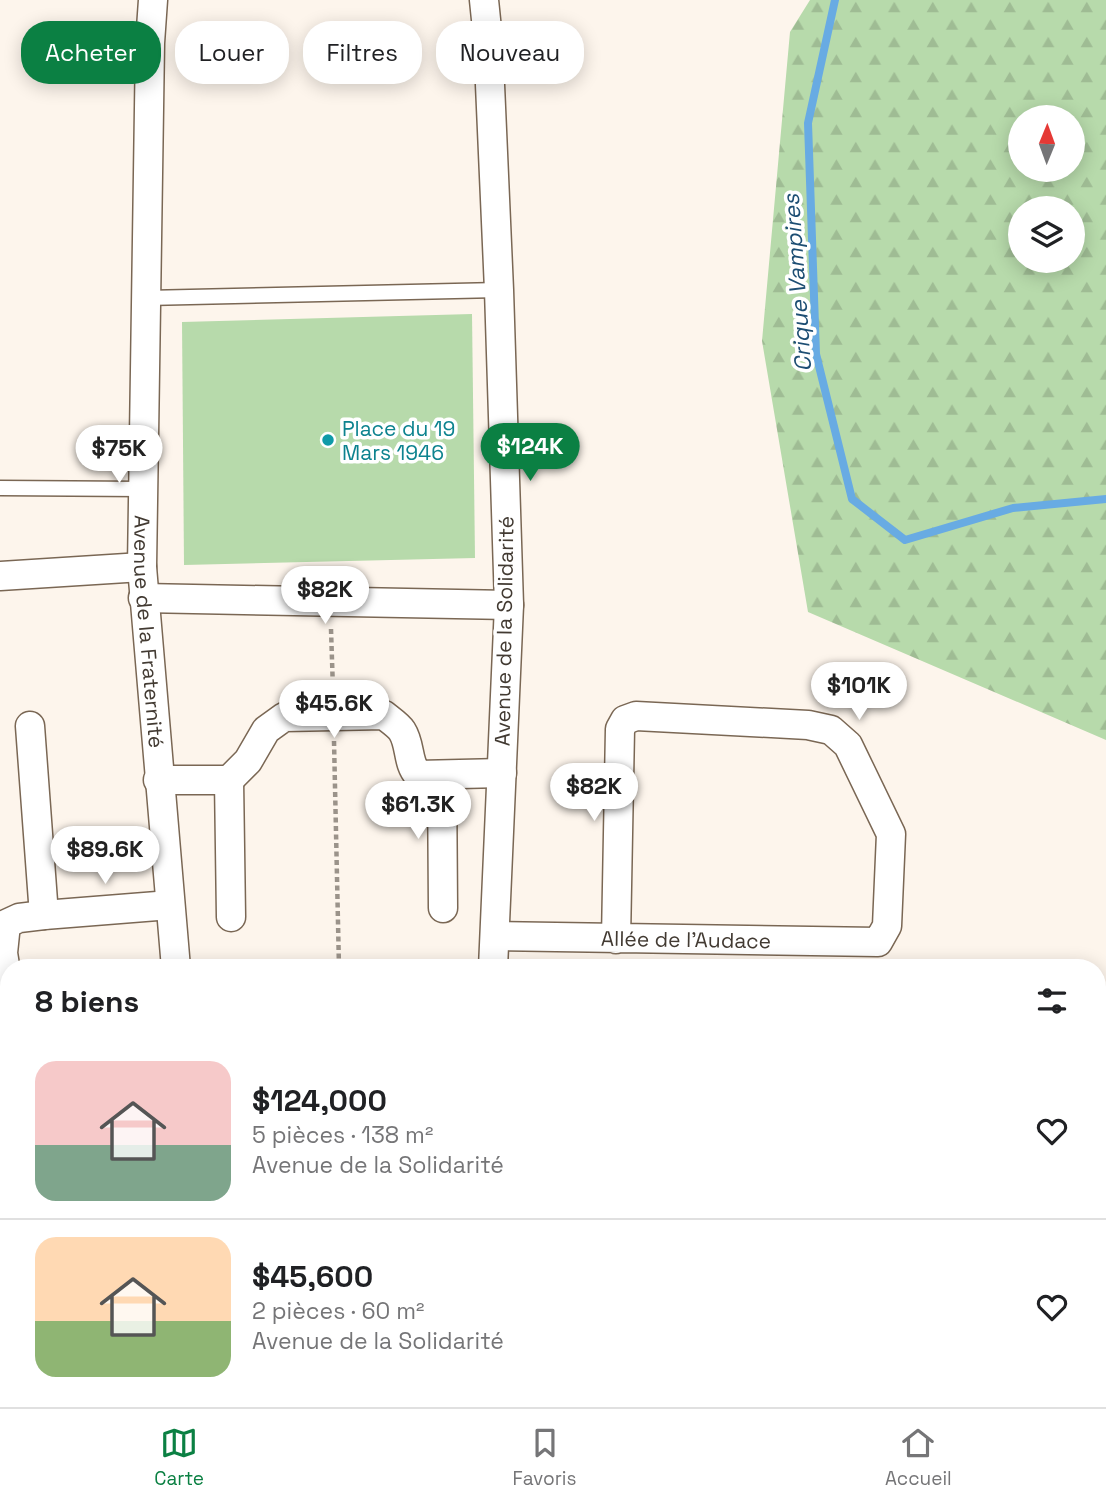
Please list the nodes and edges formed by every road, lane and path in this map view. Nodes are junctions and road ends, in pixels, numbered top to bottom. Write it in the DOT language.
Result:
graph roads {
  1 [pos="153,0"];
  2 [pos="484,0"];
  3 [pos="499,290"];
  4 [pos="146,298"];
  5 [pos="0,488"];
  6 [pos="143,489"];
  7 [pos="142,567"];
  8 [pos="0,576"];
  9 [pos="143,598"];
  10 [pos="331,602"];
  11 [pos="509,605"];
  12 [pos="333,716"];
  13 [pos="30,726"];
  14 [pos="502,773"];
  15 [pos="442,775"];
  16 [pos="159,780"];
  17 [pos="229,780"];
  18 [pos="170,905"];
  19 [pos="443,908"];
  20 [pos="44,915"];
  21 [pos="231,916"];
  22 [pos="495,936"];
  23 [pos="616,939"];
  24 [pos="4,959"];
  25 [pos="175,959"];
  26 [pos="339,959"];
  27 [pos="494,959"];
  1 -- 4 [label="street, Avenue de la Fraternité"];
  2 -- 3 [label="street, Avenue de la Solidarité"];
  3 -- 4 [label="lane"];
  3 -- 11 [label="street, Avenue de la Solidarité"];
  4 -- 6 [label="street, Avenue de la Fraternité"];
  5 -- 6 [label="lane"];
  6 -- 7 [label="street, Avenue de la Fraternité"];
  7 -- 8 [label="street"];
  7 -- 9 [label="street, Avenue de la Fraternité"];
  9 -- 10 [label="street"];
  9 -- 16 [label="street, Avenue de la Fraternité"];
  10 -- 11 [label="street"];
  10 -- 12 [label="path"];
  11 -- 14 [label="street, Avenue de la Solidarité"];
  12 -- 15 [label="street"];
  12 -- 17 [label="street"];
  12 -- 26 [label="path"];
  13 -- 20 [label="street"];
  14 -- 15 [label="street"];
  14 -- 22 [label="street, Avenue de la Solidarité"];
  15 -- 19 [label="street"];
  16 -- 17 [label="street"];
  16 -- 18 [label="street, Avenue de la Fraternité"];
  17 -- 21 [label="street"];
  18 -- 20 [label="street"];
  18 -- 25 [label="street, Avenue de la Fraternité"];
  20 -- 24 [label="street"];
  22 -- 23 [label="street, Allée de l'Audace"];
  22 -- 27 [label="street, Avenue de la Solidarité"];
  23 -- 23 [label="street, Allée de l'Audace"];
}
